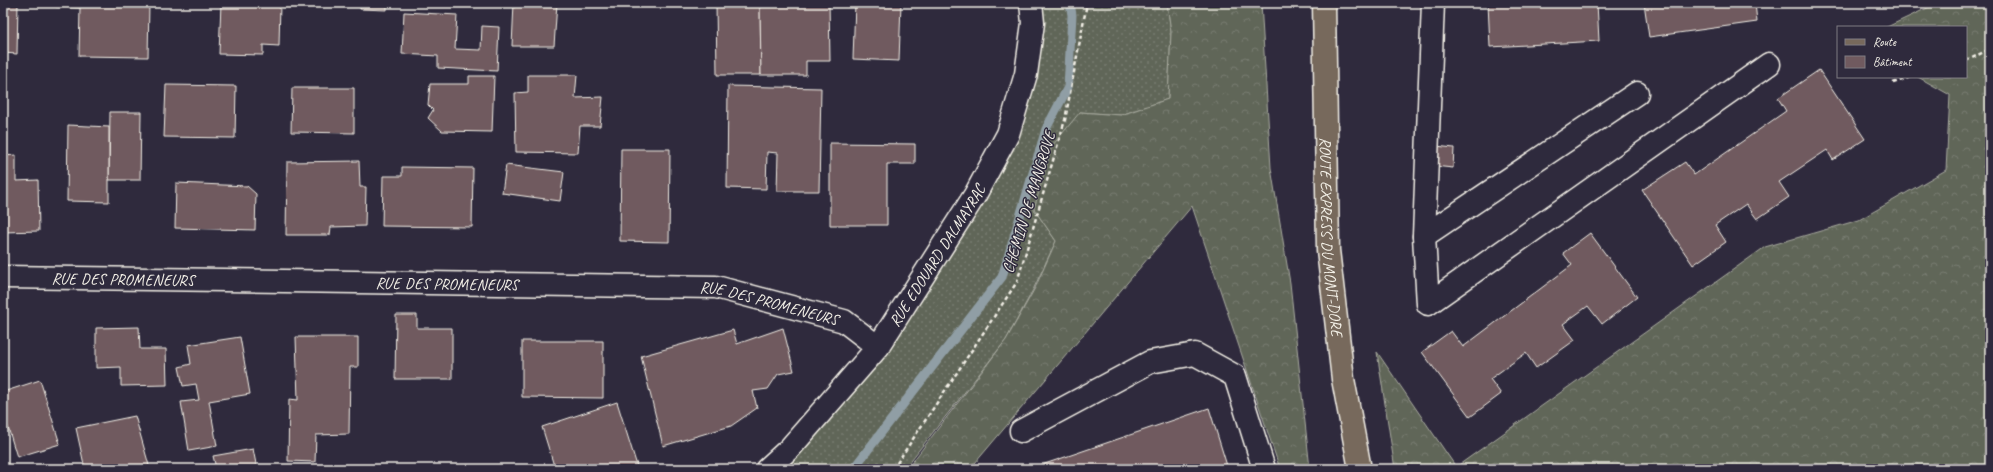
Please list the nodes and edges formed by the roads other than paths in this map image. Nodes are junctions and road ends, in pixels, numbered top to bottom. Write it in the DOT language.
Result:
graph roads {
  1 [pos="1031,3"];
  2 [pos="1324,3"];
  3 [pos="1433,3"];
  4 [pos="1769,64"];
  5 [pos="1637,93"];
  6 [pos="1424,236"];
  7 [pos="3,277"];
  8 [pos="878,347"];
  9 [pos="1022,431"];
  10 [pos="767,469"];
  11 [pos="1264,469"];
  12 [pos="1360,469"];
  1 -- 8 [label="street, RUE EDOUARD DALMAYRAC"];
  2 -- 12 [label="main road, ROUTE EXPRESS DU MONT-DORE"];
  3 -- 6 [label="street"];
  4 -- 6 [label="street"];
  5 -- 6 [label="street"];
  7 -- 8 [label="street, RUE DES PROMENEURS"];
  8 -- 10 [label="street, RUE EDOUARD DALMAYRAC"];
  9 -- 11 [label="street"];
}
